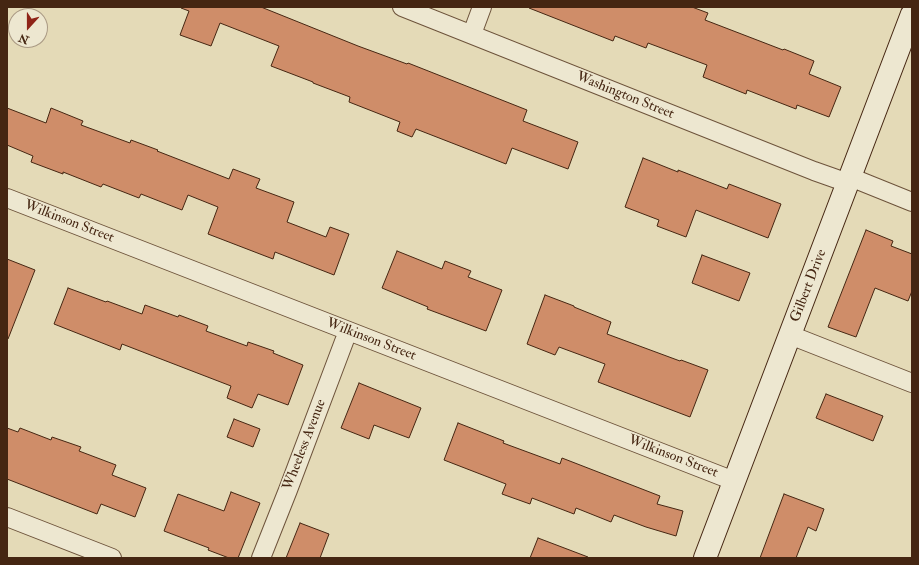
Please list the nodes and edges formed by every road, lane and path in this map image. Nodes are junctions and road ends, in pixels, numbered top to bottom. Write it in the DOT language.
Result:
graph roads {
  1 [pos="402,7"];
  2 [pos="482,7"];
  3 [pos="912,14"];
  4 [pos="472,34"];
  5 [pos="849,180"];
  6 [pos="7,198"];
  7 [pos="912,202"];
  8 [pos="348,331"];
  9 [pos="790,335"];
  10 [pos="912,383"];
  11 [pos="734,481"];
  12 [pos="7,517"];
  13 [pos="112,558"];
  14 [pos="261,558"];
  15 [pos="705,558"];
  1 -- 4 [label="street, Washington Street"];
  2 -- 4 [label="street"];
  3 -- 5 [label="street, Gilbert Drive"];
  4 -- 5 [label="street, Washington Street"];
  5 -- 7 [label="street, Washington Street"];
  5 -- 9 [label="street, Gilbert Drive"];
  6 -- 8 [label="street, Wilkinson Street"];
  8 -- 11 [label="street, Wilkinson Street"];
  8 -- 14 [label="street, Wheeless Avenue"];
  9 -- 10 [label="street"];
  9 -- 11 [label="street, Gilbert Drive"];
  11 -- 15 [label="street, Gilbert Drive"];
  12 -- 13 [label="street"];
}
